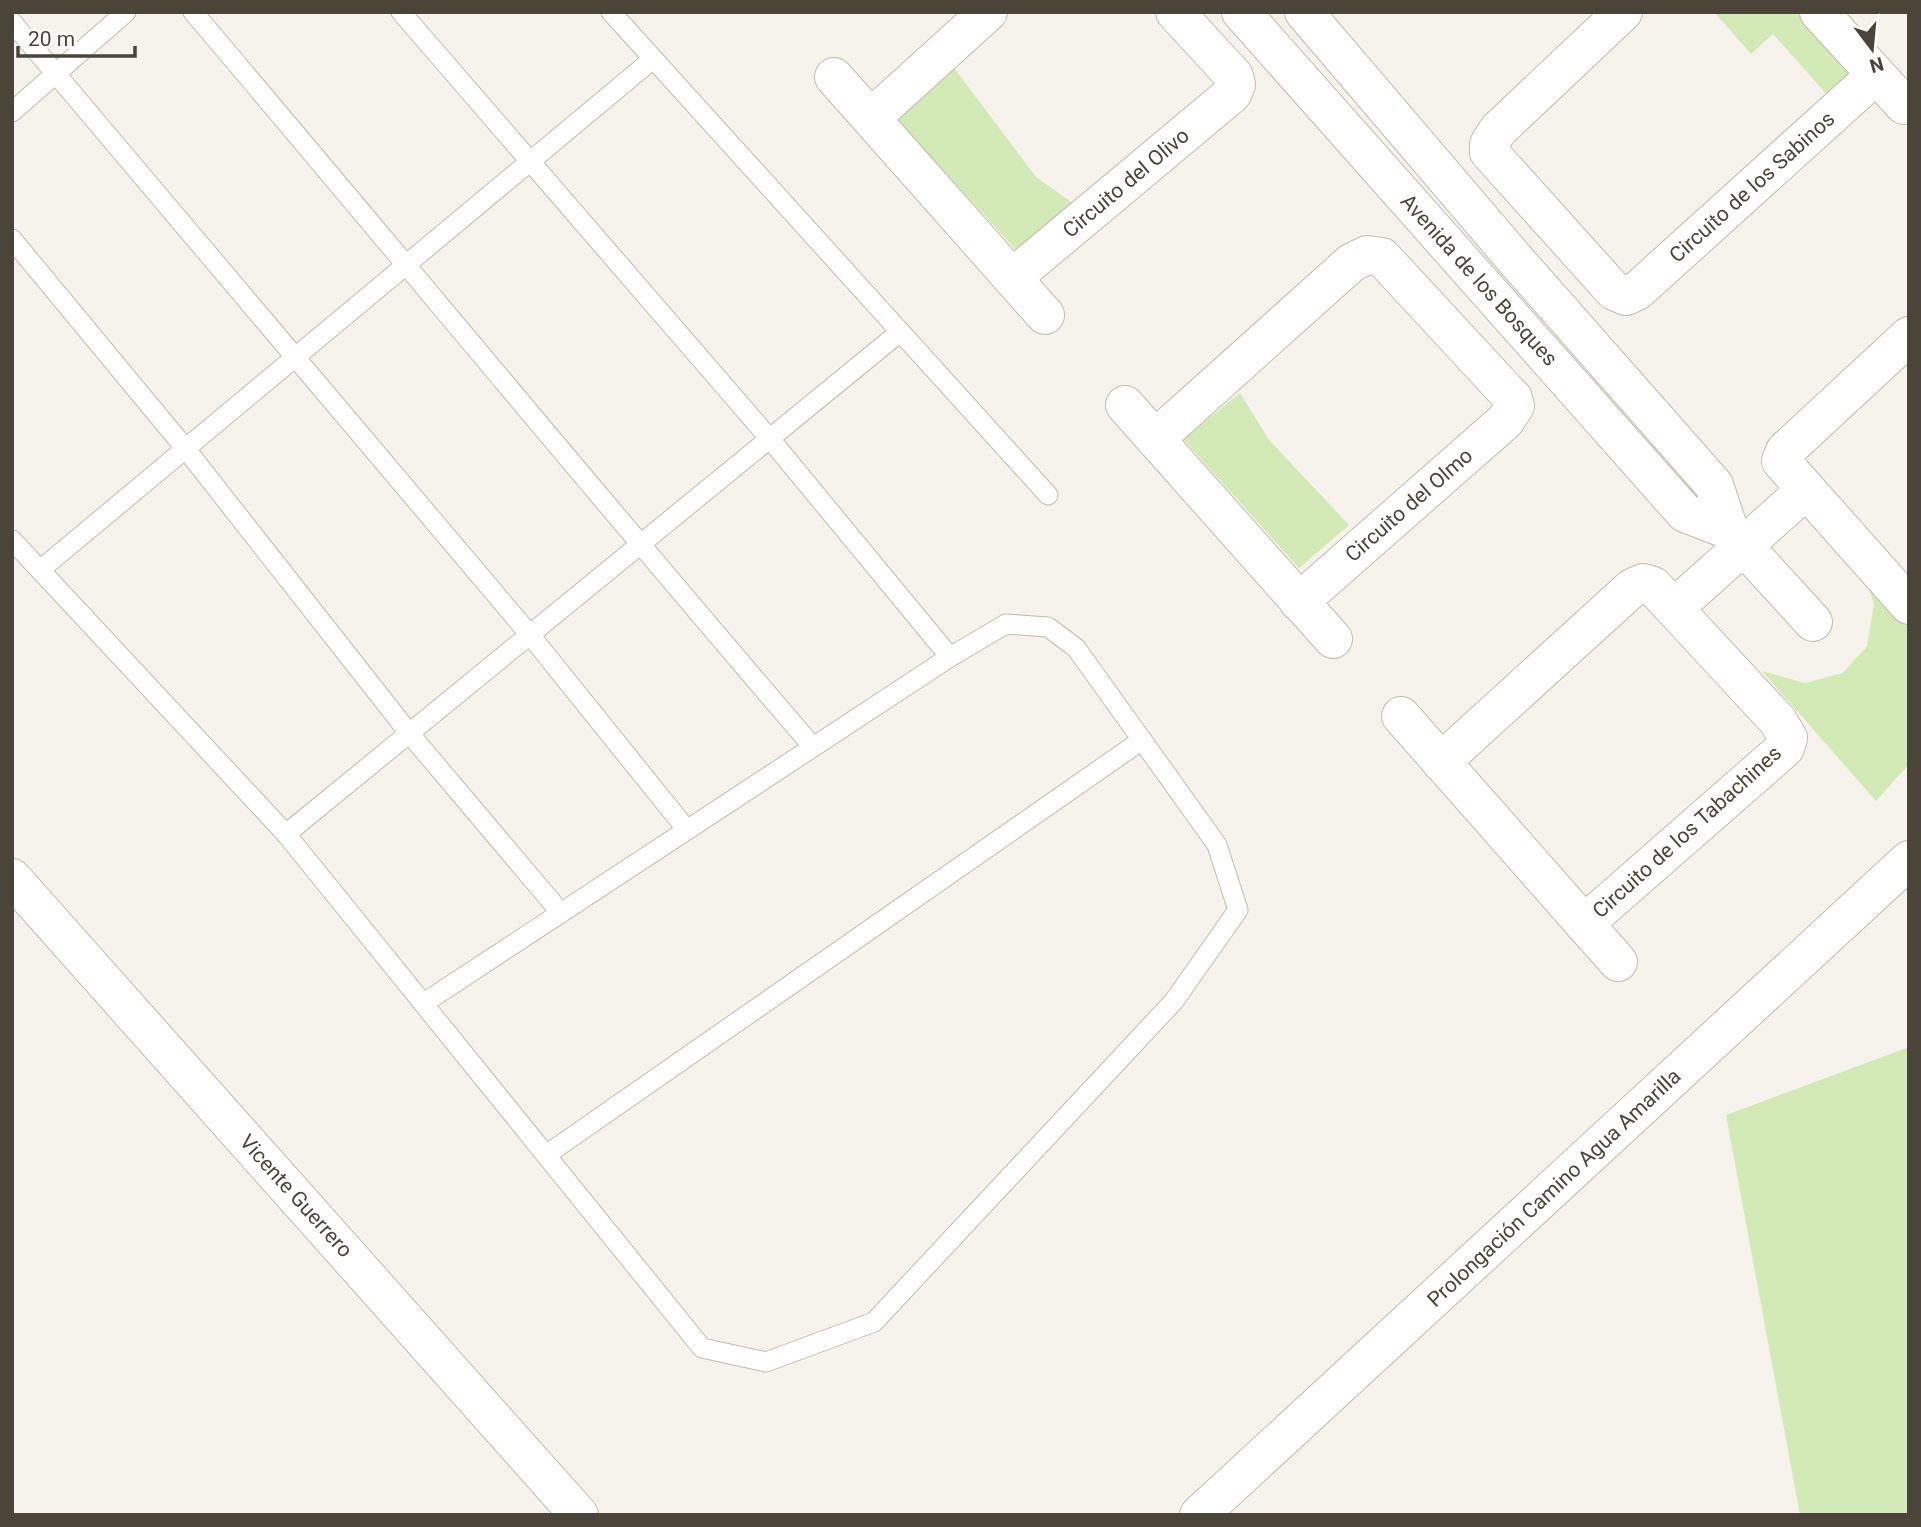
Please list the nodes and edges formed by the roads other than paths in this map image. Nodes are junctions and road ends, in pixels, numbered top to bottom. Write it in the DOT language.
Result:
graph roads {
  1 [pos="126,12"];
  2 [pos="193,12"];
  3 [pos="401,12"];
  4 [pos="611,12"];
  5 [pos="988,12"];
  6 [pos="1175,12"];
  7 [pos="1241,12"];
  8 [pos="1304,12"];
  9 [pos="1623,12"];
  10 [pos="1819,12"];
  11 [pos="12,22"];
  12 [pos="653,59"];
  13 [pos="56,74"];
  14 [pos="1876,75"];
  15 [pos="834,77"];
  16 [pos="1904,105"];
  17 [pos="12,112"];
  18 [pos="871,118"];
  19 [pos="529,163"];
  20 [pos="1550,222"];
  21 [pos="12,239"];
  22 [pos="1513,257"];
  23 [pos="407,264"];
  24 [pos="1012,278"];
  25 [pos="1483,284"];
  26 [pos="1045,314"];
  27 [pos="1443,322"];
  28 [pos="900,332"];
  29 [pos="1909,336"];
  30 [pos="294,358"];
  31 [pos="1125,405"];
  32 [pos="770,439"];
  33 [pos="1155,439"];
  34 [pos="185,448"];
  35 [pos="1806,490"];
  36 [pos="1048,495"];
  37 [pos="1736,538"];
  38 [pos="12,540"];
  39 [pos="639,545"];
  40 [pos="40,570"];
  41 [pos="1298,602"];
  42 [pos="1909,605"];
  43 [pos="1674,608"];
  44 [pos="1812,622"];
  45 [pos="530,635"];
  46 [pos="1333,639"];
  47 [pos="950,657"];
  48 [pos="1401,716"];
  49 [pos="409,733"];
  50 [pos="1142,740"];
  51 [pos="813,747"];
  52 [pos="1441,762"];
  53 [pos="687,830"];
  54 [pos="286,834"];
  55 [pos="1909,860"];
  56 [pos="12,878"];
  57 [pos="561,913"];
  58 [pos="1584,924"];
  59 [pos="1618,962"];
  60 [pos="424,1003"];
  61 [pos="546,1155"];
  62 [pos="579,1515"];
  63 [pos="1199,1515"];
  1 -- 13 [label="lane"];
  2 -- 23 [label="lane"];
  3 -- 19 [label="lane"];
  4 -- 12 [label="lane"];
  5 -- 18 [label="street"];
  6 -- 24 [label="street, Circuito del Olivo"];
  7 -- 25 [label="street, Avenida de los Bosques"];
  8 -- 22 [label="street, Avenida de los Bosques"];
  9 -- 20 [label="street"];
  10 -- 14 [label="street"];
  11 -- 13 [label="lane"];
  12 -- 19 [label="lane"];
  12 -- 28 [label="lane"];
  13 -- 17 [label="lane"];
  13 -- 30 [label="lane"];
  14 -- 16 [label="street"];
  14 -- 20 [label="street, Circuito de los Sabinos"];
  15 -- 18 [label="street"];
  18 -- 24 [label="street"];
  19 -- 23 [label="lane"];
  19 -- 32 [label="lane"];
  20 -- 22 [label="street"];
  21 -- 34 [label="lane"];
  22 -- 25 [label="street"];
  22 -- 37 [label="street, Avenida de los Bosques"];
  23 -- 30 [label="lane"];
  23 -- 39 [label="lane"];
  24 -- 26 [label="street"];
  25 -- 27 [label="street"];
  25 -- 37 [label="street, Avenida de los Bosques"];
  27 -- 33 [label="street"];
  27 -- 41 [label="street, Circuito del Olmo"];
  28 -- 32 [label="lane"];
  28 -- 36 [label="lane"];
  29 -- 35 [label="street"];
  30 -- 34 [label="lane"];
  30 -- 45 [label="lane"];
  31 -- 33 [label="street"];
  32 -- 39 [label="lane"];
  32 -- 47 [label="lane"];
  33 -- 41 [label="street"];
  34 -- 40 [label="lane"];
  34 -- 49 [label="lane"];
  35 -- 37 [label="street"];
  35 -- 42 [label="street"];
  37 -- 43 [label="street"];
  37 -- 44 [label="street, Avenida de los Bosques"];
  38 -- 40 [label="lane"];
  39 -- 45 [label="lane"];
  39 -- 51 [label="lane"];
  40 -- 54 [label="lane"];
  41 -- 46 [label="street"];
  43 -- 52 [label="street"];
  43 -- 58 [label="street, Circuito de los Tabachines"];
  45 -- 49 [label="lane"];
  45 -- 53 [label="lane"];
  47 -- 50 [label="lane"];
  47 -- 51 [label="lane"];
  48 -- 52 [label="street, Circuito de los Tabachines"];
  49 -- 54 [label="lane"];
  49 -- 57 [label="lane"];
  50 -- 61 [label="lane"];
  50 -- 61 [label="lane"];
  51 -- 53 [label="lane"];
  52 -- 58 [label="street, Circuito de los Tabachines"];
  53 -- 57 [label="lane"];
  54 -- 60 [label="lane"];
  55 -- 63 [label="street, Prolongación Camino Agua Amarilla"];
  56 -- 62 [label="street, Vicente Guerrero"];
  57 -- 60 [label="lane"];
  58 -- 59 [label="street, Circuito de los Tabachines"];
  60 -- 61 [label="lane"];
}
